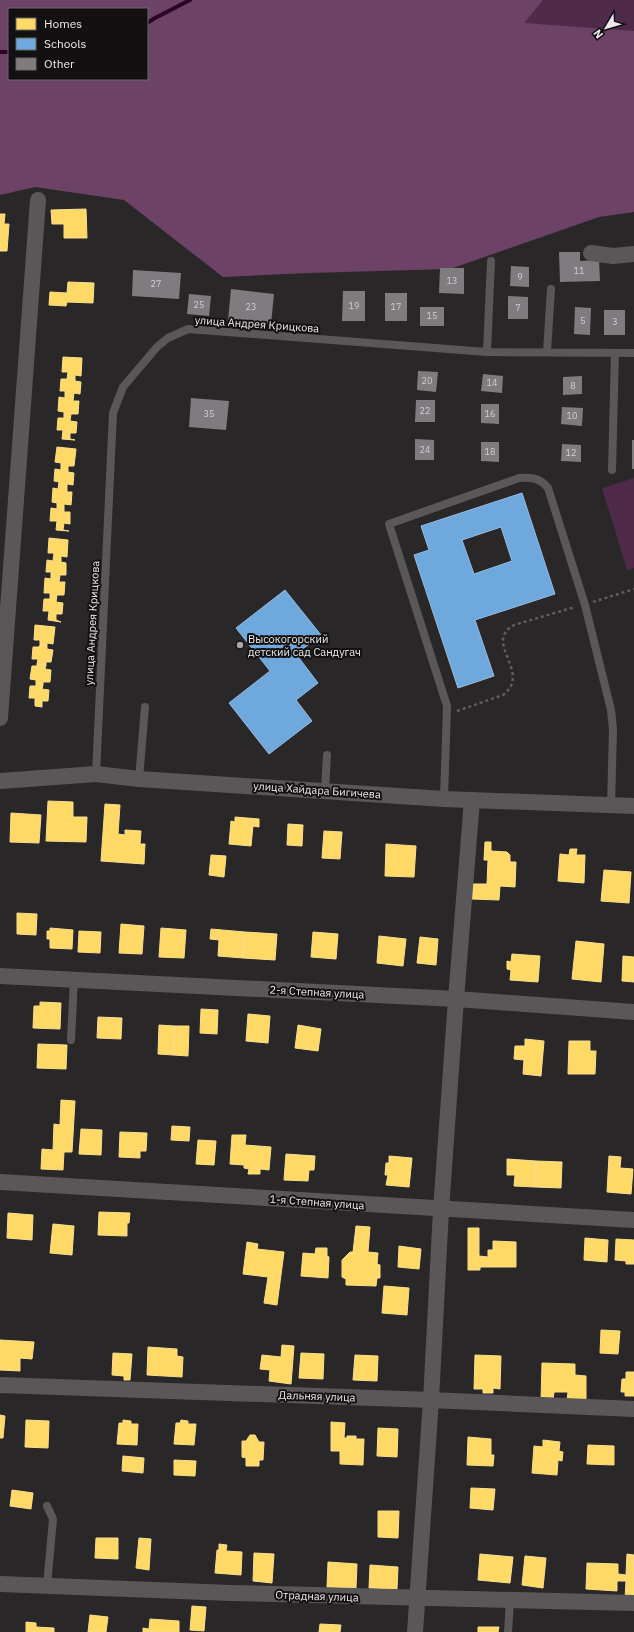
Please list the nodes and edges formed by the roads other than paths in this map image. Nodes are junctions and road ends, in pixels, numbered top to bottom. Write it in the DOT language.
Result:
graph roads {
  1 [pos="38,200"];
  2 [pos="591,253"];
  3 [pos="634,254"];
  4 [pos="491,261"];
  5 [pos="551,290"];
  6 [pos="487,352"];
  7 [pos="547,352"];
  8 [pos="615,353"];
  9 [pos="634,353"];
  10 [pos="612,470"];
  11 [pos="145,707"];
  12 [pos="0,718"];
  13 [pos="327,755"];
  14 [pos="96,774"];
  15 [pos="139,779"];
  16 [pos="0,781"];
  17 [pos="325,791"];
  18 [pos="444,799"];
  19 [pos="472,800"];
  20 [pos="611,806"];
  21 [pos="634,806"];
  22 [pos="0,976"];
  23 [pos="74,979"];
  24 [pos="456,999"];
  25 [pos="634,1012"];
  26 [pos="71,1040"];
  27 [pos="0,1182"];
  28 [pos="441,1210"];
  29 [pos="634,1220"];
  30 [pos="0,1385"];
  31 [pos="431,1400"];
  32 [pos="634,1409"];
  33 [pos="48,1506"];
  34 [pos="0,1584"];
  35 [pos="47,1586"];
  36 [pos="417,1599"];
  37 [pos="510,1601"];
  38 [pos="634,1603"];
  39 [pos="415,1632"];
  40 [pos="508,1632"];
  1 -- 12 [label="street"];
  2 -- 3 [label="street"];
  4 -- 6 [label="lane"];
  5 -- 7 [label="lane"];
  6 -- 7 [label="lane, улица Андрея Крицкова"];
  6 -- 14 [label="lane, улица Андрея Крицкова"];
  7 -- 8 [label="lane, улица Андрея Крицкова"];
  8 -- 9 [label="lane, улица Андрея Крицкова"];
  8 -- 10 [label="lane"];
  11 -- 15 [label="lane"];
  13 -- 17 [label="lane"];
  14 -- 15 [label="street, улица Хайдара Бигичева"];
  14 -- 16 [label="street, улица Хайдара Бигичева"];
  15 -- 17 [label="street, улица Хайдара Бигичева"];
  17 -- 18 [label="street, улица Хайдара Бигичева"];
  18 -- 19 [label="street, улица Хайдара Бигичева"];
  18 -- 20 [label="lane"];
  19 -- 20 [label="street, улица Хайдара Бигичева"];
  19 -- 24 [label="street"];
  20 -- 21 [label="street, улица Хайдара Бигичева"];
  22 -- 23 [label="street, 2-я Степная улица"];
  23 -- 24 [label="street, 2-я Степная улица"];
  23 -- 26 [label="lane"];
  24 -- 25 [label="street, 2-я Степная улица"];
  24 -- 28 [label="street"];
  27 -- 28 [label="street, 1-я Степная улица"];
  28 -- 29 [label="street, 1-я Степная улица"];
  28 -- 31 [label="street"];
  30 -- 31 [label="street, Дальняя улица"];
  31 -- 32 [label="street, Дальняя улица"];
  31 -- 36 [label="street"];
  33 -- 35 [label="lane"];
  34 -- 35 [label="street, Отрадная улица"];
  35 -- 36 [label="street, Отрадная улица"];
  36 -- 37 [label="street, Отрадная улица"];
  36 -- 39 [label="street"];
  37 -- 38 [label="street, Отрадная улица"];
  37 -- 40 [label="lane"];
}
